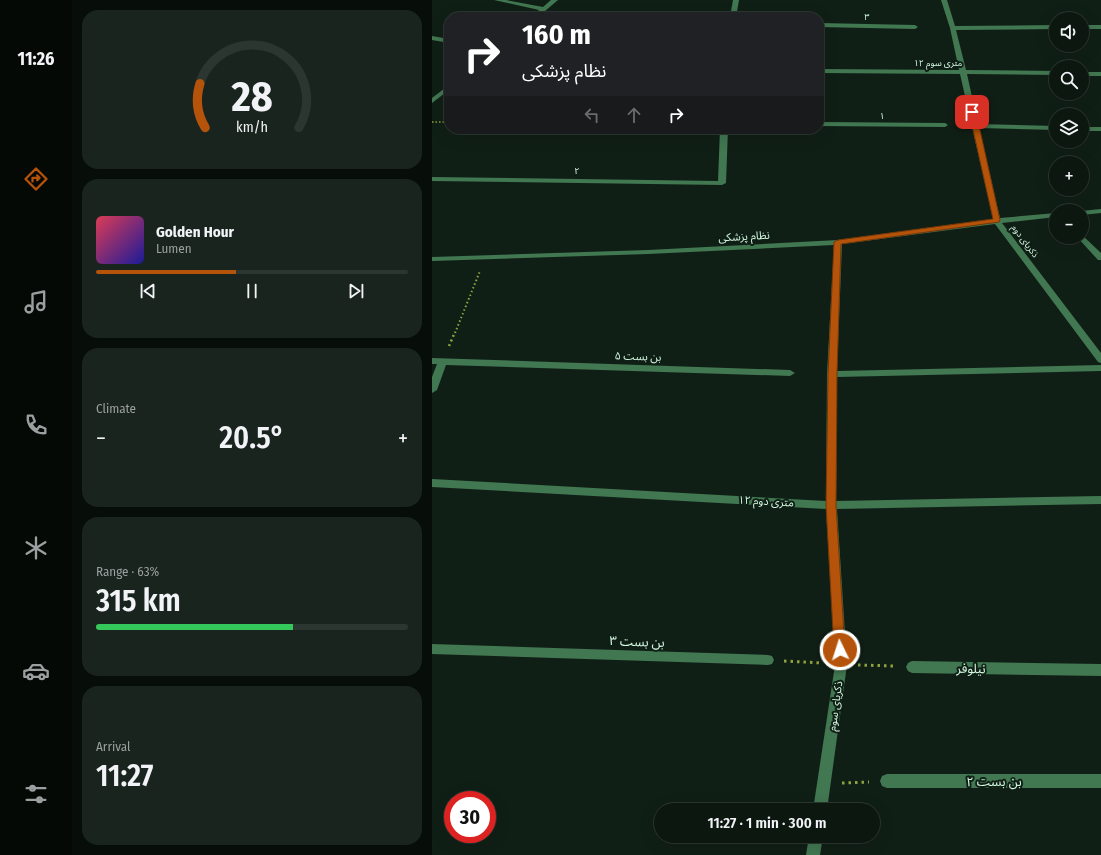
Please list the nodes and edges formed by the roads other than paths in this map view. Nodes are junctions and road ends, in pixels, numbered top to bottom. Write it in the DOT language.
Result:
graph roads {
  1 [pos="497,0"];
  2 [pos="555,0"];
  3 [pos="736,0"];
  4 [pos="944,0"];
  5 [pos="544,9"];
  6 [pos="540,12"];
  7 [pos="734,12"];
  8 [pos="824,25"];
  9 [pos="915,27"];
  10 [pos="1049,27"];
  11 [pos="1089,27"];
  12 [pos="1101,27"];
  13 [pos="953,28"];
  14 [pos="432,38"];
  15 [pos="444,40"];
  16 [pos="824,71"];
  17 [pos="964,72"];
  18 [pos="1049,73"];
  19 [pos="1089,74"];
  20 [pos="1101,74"];
  21 [pos="444,91"];
  22 [pos="432,101"];
  23 [pos="824,124"];
  24 [pos="945,125"];
  25 [pos="976,126"];
  26 [pos="1049,128"];
  27 [pos="1089,129"];
  28 [pos="1101,129"];
  29 [pos="724,134"];
  30 [pos="432,179"];
  31 [pos="1101,211"];
  32 [pos="1089,212"];
  33 [pos="1049,216"];
  34 [pos="997,220"];
  35 [pos="838,242"];
  36 [pos="1088,244"];
  37 [pos="1101,258"];
  38 [pos="432,259"];
  39 [pos="1101,360"];
  40 [pos="432,361"];
  41 [pos="443,361"];
  42 [pos="1101,368"];
  43 [pos="790,373"];
  44 [pos="832,374"];
  45 [pos="432,390"];
  46 [pos="432,483"];
  47 [pos="1101,500"];
  48 [pos="831,505"];
  49 [pos="432,649"];
  50 [pos="768,660"];
  51 [pos="912,667"];
  52 [pos="1101,670"];
  53 [pos="887,781"];
  54 [pos="1101,781"];
  55 [pos="821,803"];
  56 [pos="815,843"];
  57 [pos="813,855"];
  1 -- 5 [label="street"];
  2 -- 5 [label="street"];
  3 -- 7 [label="street"];
  4 -- 13 [label="street, ذکریای دوم"];
  5 -- 6 [label="street"];
  8 -- 9 [label="street, ۳"];
  10 -- 13 [label="street"];
  11 -- 12 [label="street"];
  13 -- 17 [label="street, ذکریای دوم"];
  14 -- 15 [label="street"];
  16 -- 17 [label="street, ۱۲ متری سوم"];
  17 -- 18 [label="street, ۱۲ متری سوم"];
  17 -- 25 [label="street, ذکریای دوم"];
  19 -- 20 [label="street"];
  21 -- 22 [label="street"];
  23 -- 24 [label="street, ۱"];
  25 -- 26 [label="street"];
  25 -- 34 [label="street, ذکریای دوم"];
  27 -- 28 [label="street"];
  29 -- 30 [label="street, ۲"];
  31 -- 32 [label="street"];
  33 -- 34 [label="street, نظام پزشکی"];
  34 -- 35 [label="street, نظام پزشکی"];
  34 -- 39 [label="street, ذکریای دوم"];
  35 -- 38 [label="street, نظام پزشکی"];
  35 -- 44 [label="street, ذکریای سوم"];
  36 -- 37 [label="street"];
  40 -- 41 [label="street, بن بست ۵"];
  41 -- 43 [label="street, بن بست ۵"];
  41 -- 45 [label="street"];
  42 -- 44 [label="street"];
  44 -- 48 [label="street, ذکریای سوم"];
  46 -- 48 [label="street, ۱۲ متری دوم"];
  47 -- 48 [label="street, ۱۲ متری دوم"];
  48 -- 55 [label="street, ذکریای سوم"];
  49 -- 50 [label="street, بن بست ۳"];
  51 -- 52 [label="street, نیلوفر"];
  53 -- 54 [label="street, بن بست ۲"];
  56 -- 57 [label="street"];
}
